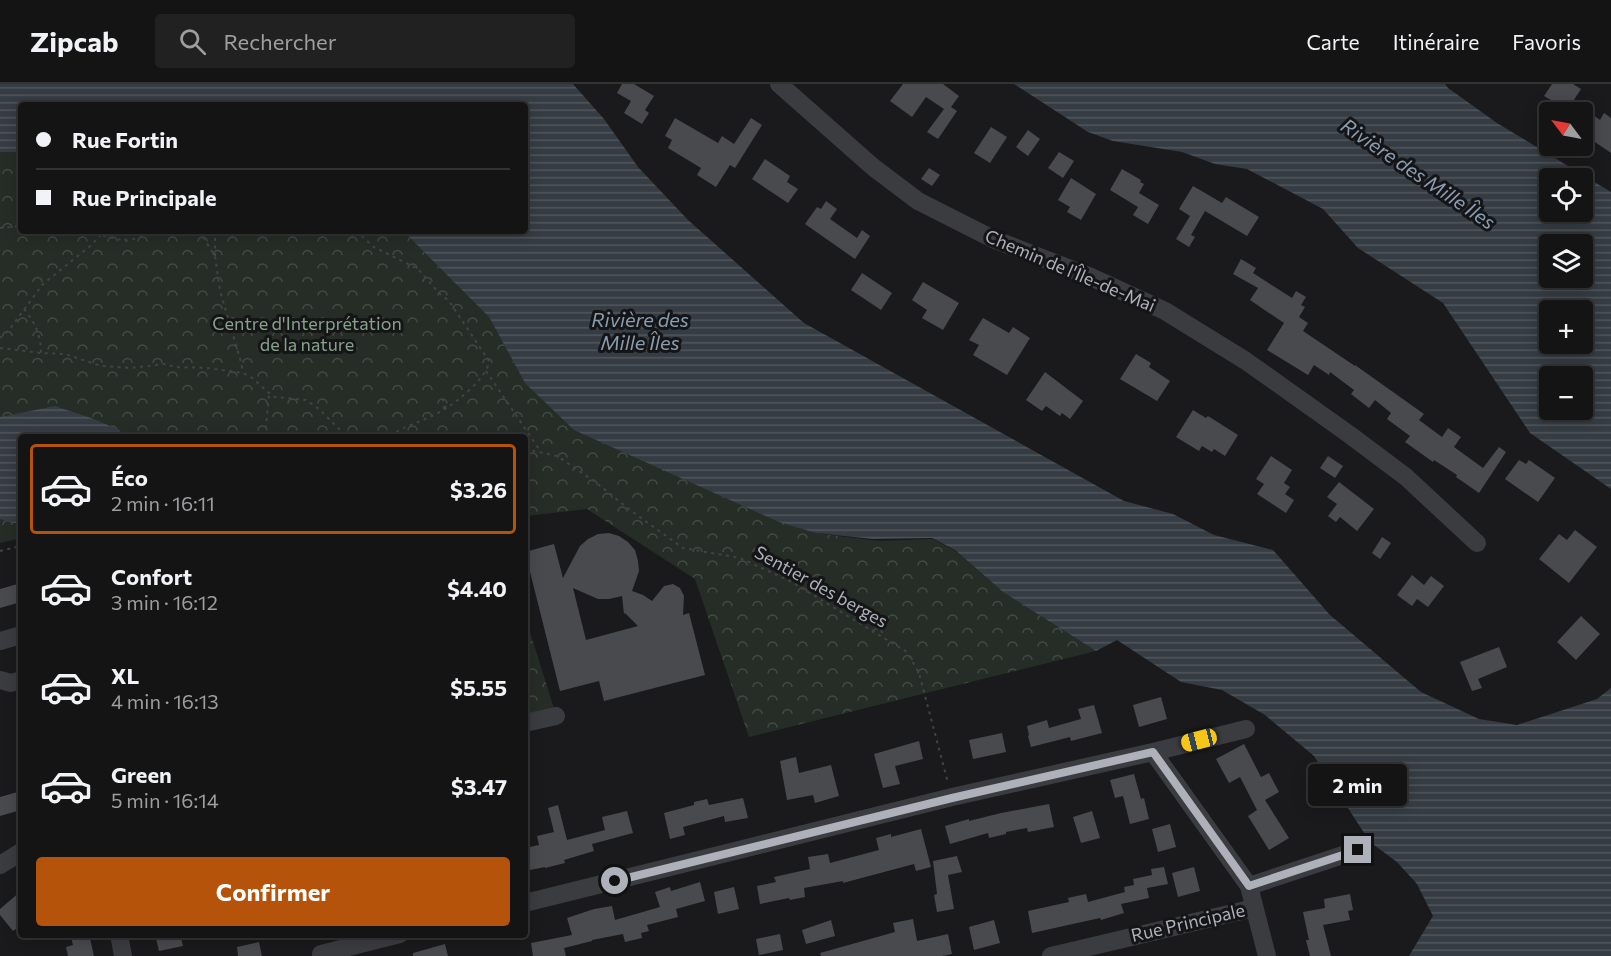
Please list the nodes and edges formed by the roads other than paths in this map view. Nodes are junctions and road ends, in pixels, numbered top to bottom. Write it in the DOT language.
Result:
graph roads {
  1 [pos="779,84"];
  2 [pos="1477,543"];
  3 [pos="18,636"];
  4 [pos="0,641"];
  5 [pos="0,680"];
  6 [pos="18,682"];
  7 [pos="556,716"];
  8 [pos="528,722"];
  9 [pos="1246,729"];
  10 [pos="1153,752"];
  11 [pos="1358,850"];
  12 [pos="18,854"];
  13 [pos="0,865"];
  14 [pos="1249,886"];
  15 [pos="528,902"];
  16 [pos="1254,908"];
  17 [pos="120,938"];
  18 [pos="385,938"];
  19 [pos="321,955"];
  20 [pos="123,956"];
  21 [pos="1051,956"];
  22 [pos="1267,956"];
  1 -- 2 [label="street, Chemin de l'Île-de-Mai"];
  3 -- 4 [label="street"];
  5 -- 6 [label="street"];
  7 -- 8 [label="street"];
  9 -- 10 [label="street"];
  10 -- 14 [label="street"];
  10 -- 15 [label="street"];
  11 -- 14 [label="street, Rue Principale"];
  12 -- 13 [label="street"];
  14 -- 16 [label="street"];
  16 -- 21 [label="street, Rue Principale"];
  16 -- 22 [label="street"];
  17 -- 20 [label="street"];
  18 -- 19 [label="street"];
}
